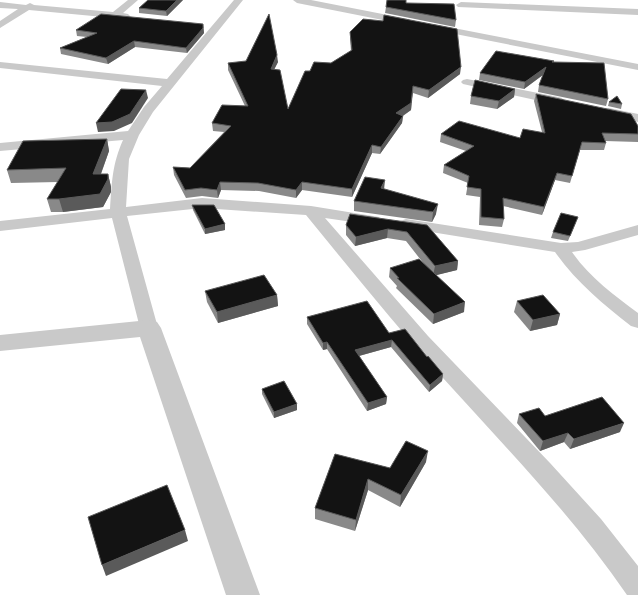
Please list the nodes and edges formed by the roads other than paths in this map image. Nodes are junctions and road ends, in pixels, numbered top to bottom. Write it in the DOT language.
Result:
graph roads {
  1 [pos="39,0"];
  2 [pos="134,0"];
  3 [pos="239,0"];
  4 [pos="297,0"];
  5 [pos="343,4"];
  6 [pos="0,5"];
  7 [pos="28,7"];
  8 [pos="461,9"];
  9 [pos="638,12"];
  10 [pos="116,16"];
  11 [pos="131,17"];
  12 [pos="203,24"];
  13 [pos="0,25"];
  14 [pos="219,25"];
  15 [pos="460,32"];
  16 [pos="0,65"];
  17 [pos="638,67"];
  18 [pos="467,82"];
  19 [pos="169,84"];
  20 [pos="568,104"];
  21 [pos="599,110"];
  22 [pos="638,118"];
  23 [pos="132,135"];
  24 [pos="0,147"];
  25 [pos="312,211"];
  26 [pos="118,213"];
  27 [pos="0,226"];
  28 [pos="638,230"];
  29 [pos="561,248"];
  30 [pos="638,322"];
  31 [pos="149,328"];
  32 [pos="0,343"];
  33 [pos="638,588"];
  34 [pos="243,595"];
  1 -- 7 [label="street"];
  2 -- 10 [label="street"];
  3 -- 14 [label="street"];
  4 -- 5 [label="street"];
  5 -- 15 [label="street"];
  6 -- 7 [label="street"];
  7 -- 10 [label="street"];
  7 -- 13 [label="street"];
  8 -- 9 [label="street"];
  8 -- 15 [label="street"];
  10 -- 11 [label="street"];
  12 -- 14 [label="street"];
  14 -- 19 [label="street"];
  15 -- 17 [label="street"];
  16 -- 19 [label="street"];
  18 -- 20 [label="street"];
  19 -- 23 [label="street"];
  21 -- 22 [label="street"];
  23 -- 24 [label="street"];
  23 -- 26 [label="street"];
  25 -- 26 [label="street"];
  25 -- 29 [label="street"];
  25 -- 33 [label="street"];
  26 -- 27 [label="street"];
  26 -- 31 [label="street"];
  28 -- 29 [label="street"];
  29 -- 30 [label="street"];
  31 -- 32 [label="street"];
  31 -- 34 [label="street"];
}
